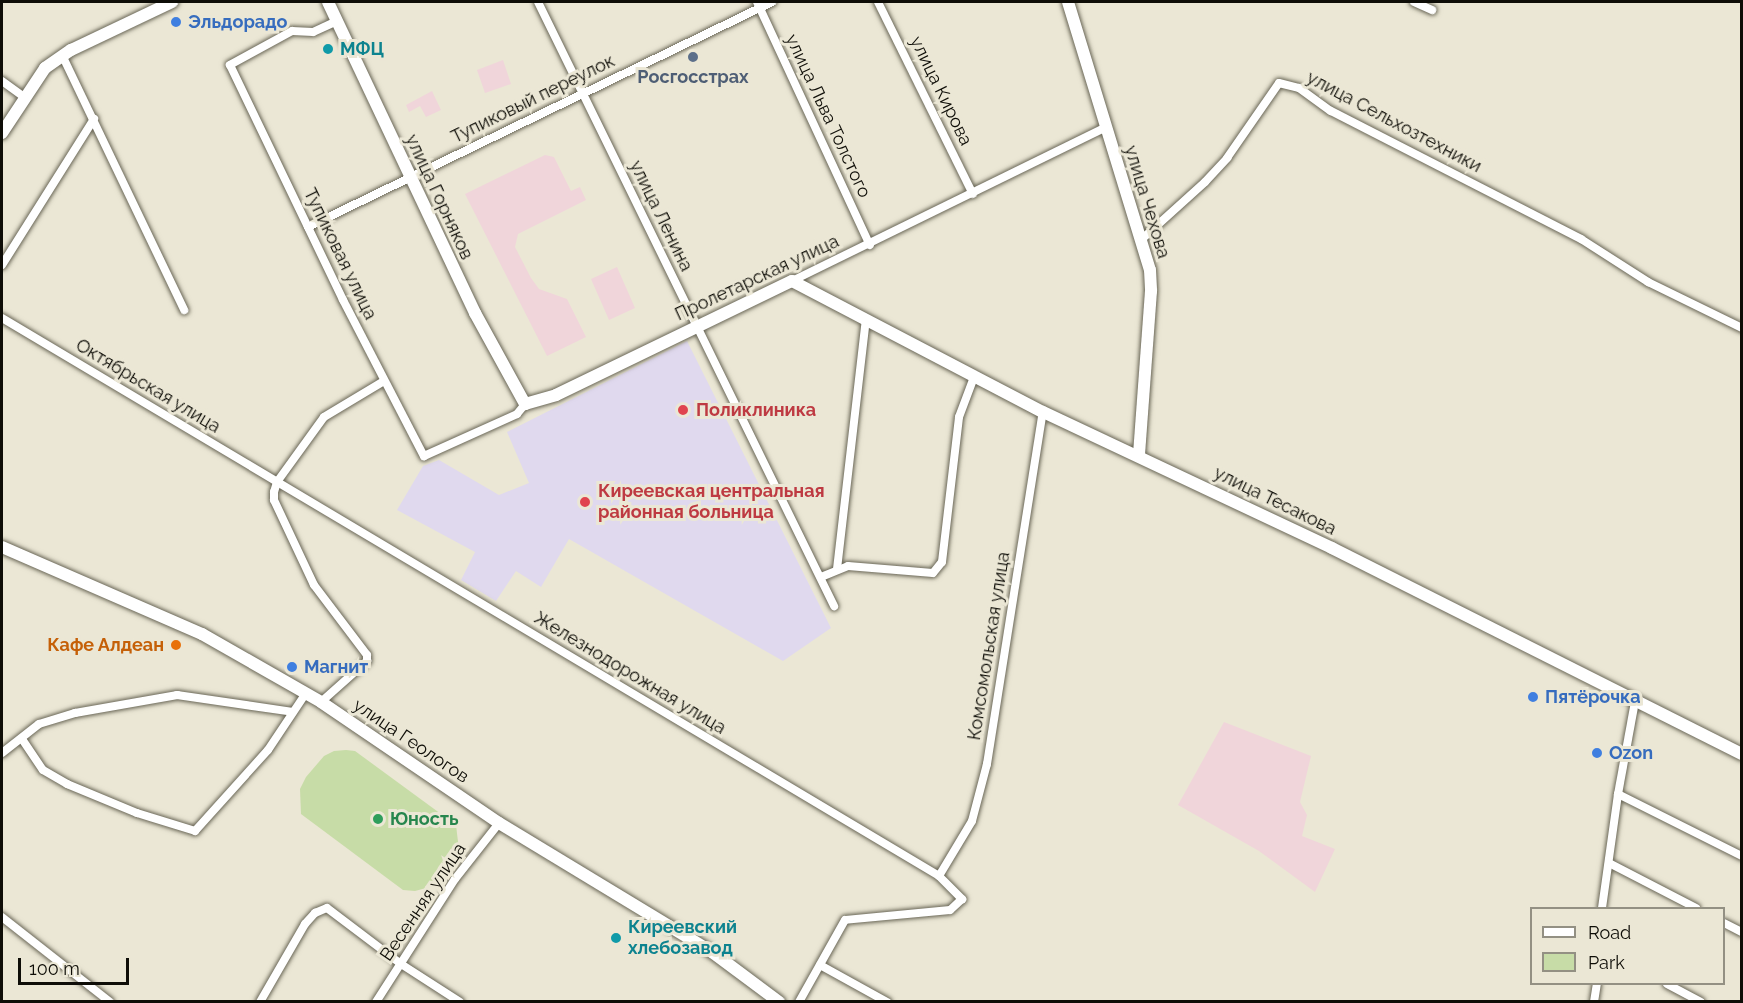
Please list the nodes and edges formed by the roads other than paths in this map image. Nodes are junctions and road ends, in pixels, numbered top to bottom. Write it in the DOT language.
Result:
graph roads {
  1 [pos="172,2"];
  2 [pos="328,2"];
  3 [pos="538,2"];
  4 [pos="772,2"];
  5 [pos="878,2"];
  6 [pos="1068,2"];
  7 [pos="1414,2"];
  8 [pos="758,4"];
  9 [pos="1432,10"];
  10 [pos="337,21"];
  11 [pos="62,55"];
  12 [pos="2,81"];
  13 [pos="583,93"];
  14 [pos="25,98"];
  15 [pos="94,119"];
  16 [pos="1105,128"];
  17 [pos="2,133"];
  18 [pos="409,177"];
  19 [pos="973,194"];
  20 [pos="308,227"];
  21 [pos="1142,239"];
  22 [pos="870,244"];
  23 [pos="2,265"];
  24 [pos="792,281"];
  25 [pos="184,310"];
  26 [pos="2,318"];
  27 [pos="866,319"];
  28 [pos="696,327"];
  29 [pos="1742,328"];
  30 [pos="974,377"];
  31 [pos="384,381"];
  32 [pos="525,404"];
  33 [pos="1043,412"];
  34 [pos="424,456"];
  35 [pos="1139,456"];
  36 [pos="277,482"];
  37 [pos="2,547"];
  38 [pos="837,569"];
  39 [pos="821,577"];
  40 [pos="834,606"];
  41 [pos="306,693"];
  42 [pos="1635,701"];
  43 [pos="321,702"];
  44 [pos="293,712"];
  45 [pos="22,740"];
  46 [pos="2,753"];
  47 [pos="1742,754"];
  48 [pos="1618,794"];
  49 [pos="499,823"];
  50 [pos="1742,856"];
  51 [pos="1610,864"];
  52 [pos="939,876"];
  53 [pos="1602,907"];
  54 [pos="1692,907"];
  55 [pos="2,917"];
  56 [pos="1725,924"];
  57 [pos="1742,932"];
  58 [pos="400,964"];
  59 [pos="820,966"];
  60 [pos="1597,985"];
  61 [pos="1669,985"];
  62 [pos="110,1002"];
  63 [pos="261,1002"];
  64 [pos="376,1002"];
  65 [pos="460,1002"];
  66 [pos="779,1002"];
  67 [pos="799,1002"];
  68 [pos="887,1002"];
  69 [pos="1594,1002"];
  70 [pos="1701,1002"];
  1 -- 11 [label="main road"];
  2 -- 10 [label="main road, улица Горняков"];
  3 -- 13 [label="street, улица Ленина"];
  4 -- 8 [label="street, Тупиковый переулок"];
  5 -- 19 [label="street, улица Кирова"];
  6 -- 16 [label="main road, улица Чехова"];
  7 -- 9 [label="street"];
  8 -- 13 [label="street, Тупиковый переулок"];
  8 -- 22 [label="street, улица Льва Толстого"];
  10 -- 18 [label="main road, улица Горняков"];
  10 -- 20 [label="street, Тупиковая улица"];
  11 -- 14 [label="main road"];
  11 -- 15 [label="street"];
  12 -- 14 [label="street"];
  13 -- 18 [label="street, Тупиковый переулок"];
  13 -- 28 [label="street, улица Ленина"];
  14 -- 17 [label="main road"];
  15 -- 23 [label="street"];
  15 -- 25 [label="street"];
  16 -- 19 [label="street, Пролетарская улица"];
  16 -- 21 [label="main road, улица Чехова"];
  18 -- 20 [label="street, Тупиковый переулок"];
  18 -- 32 [label="main road, улица Горняков"];
  19 -- 22 [label="street, Пролетарская улица"];
  20 -- 31 [label="street, Тупиковая улица"];
  21 -- 29 [label="street, улица Сельхозтехники"];
  21 -- 35 [label="main road, улица Чехова"];
  22 -- 24 [label="street, Пролетарская улица"];
  24 -- 27 [label="main road, улица Тесакова"];
  24 -- 28 [label="main road, Пролетарская улица"];
  26 -- 36 [label="street, Октябрьская улица"];
  27 -- 30 [label="main road, улица Тесакова"];
  27 -- 38 [label="street"];
  28 -- 32 [label="main road, Пролетарская улица"];
  28 -- 39 [label="street, улица Ленина"];
  30 -- 33 [label="main road, улица Тесакова"];
  30 -- 38 [label="street"];
  31 -- 34 [label="street, Тупиковая улица"];
  31 -- 36 [label="street"];
  32 -- 34 [label="street, Пролетарская улица"];
  33 -- 35 [label="main road, улица Тесакова"];
  33 -- 52 [label="street, Комсомольская улица"];
  35 -- 42 [label="main road, улица Тесакова"];
  36 -- 43 [label="street"];
  36 -- 52 [label="street, Железнодорожная улица"];
  37 -- 41 [label="main road, улица Геологов"];
  38 -- 39 [label="street"];
  39 -- 40 [label="street, улица Ленина"];
  41 -- 43 [label="main road, улица Геологов"];
  41 -- 44 [label="street"];
  42 -- 47 [label="main road, улица Тесакова"];
  42 -- 48 [label="street"];
  43 -- 49 [label="main road, улица Геологов"];
  44 -- 45 [label="street"];
  44 -- 45 [label="street"];
  45 -- 46 [label="street"];
  48 -- 50 [label="street"];
  48 -- 51 [label="street"];
  49 -- 58 [label="street, Весенняя улица"];
  49 -- 66 [label="main road, улица Геологов"];
  51 -- 53 [label="street"];
  51 -- 54 [label="street"];
  52 -- 59 [label="street, Железнодорожная улица"];
  55 -- 62 [label="street"];
  56 -- 57 [label="street"];
  58 -- 63 [label="street"];
  58 -- 64 [label="street, Весенняя улица"];
  58 -- 65 [label="street"];
  59 -- 67 [label="street"];
  59 -- 68 [label="street"];
  60 -- 69 [label="street"];
  61 -- 70 [label="street"];
}
